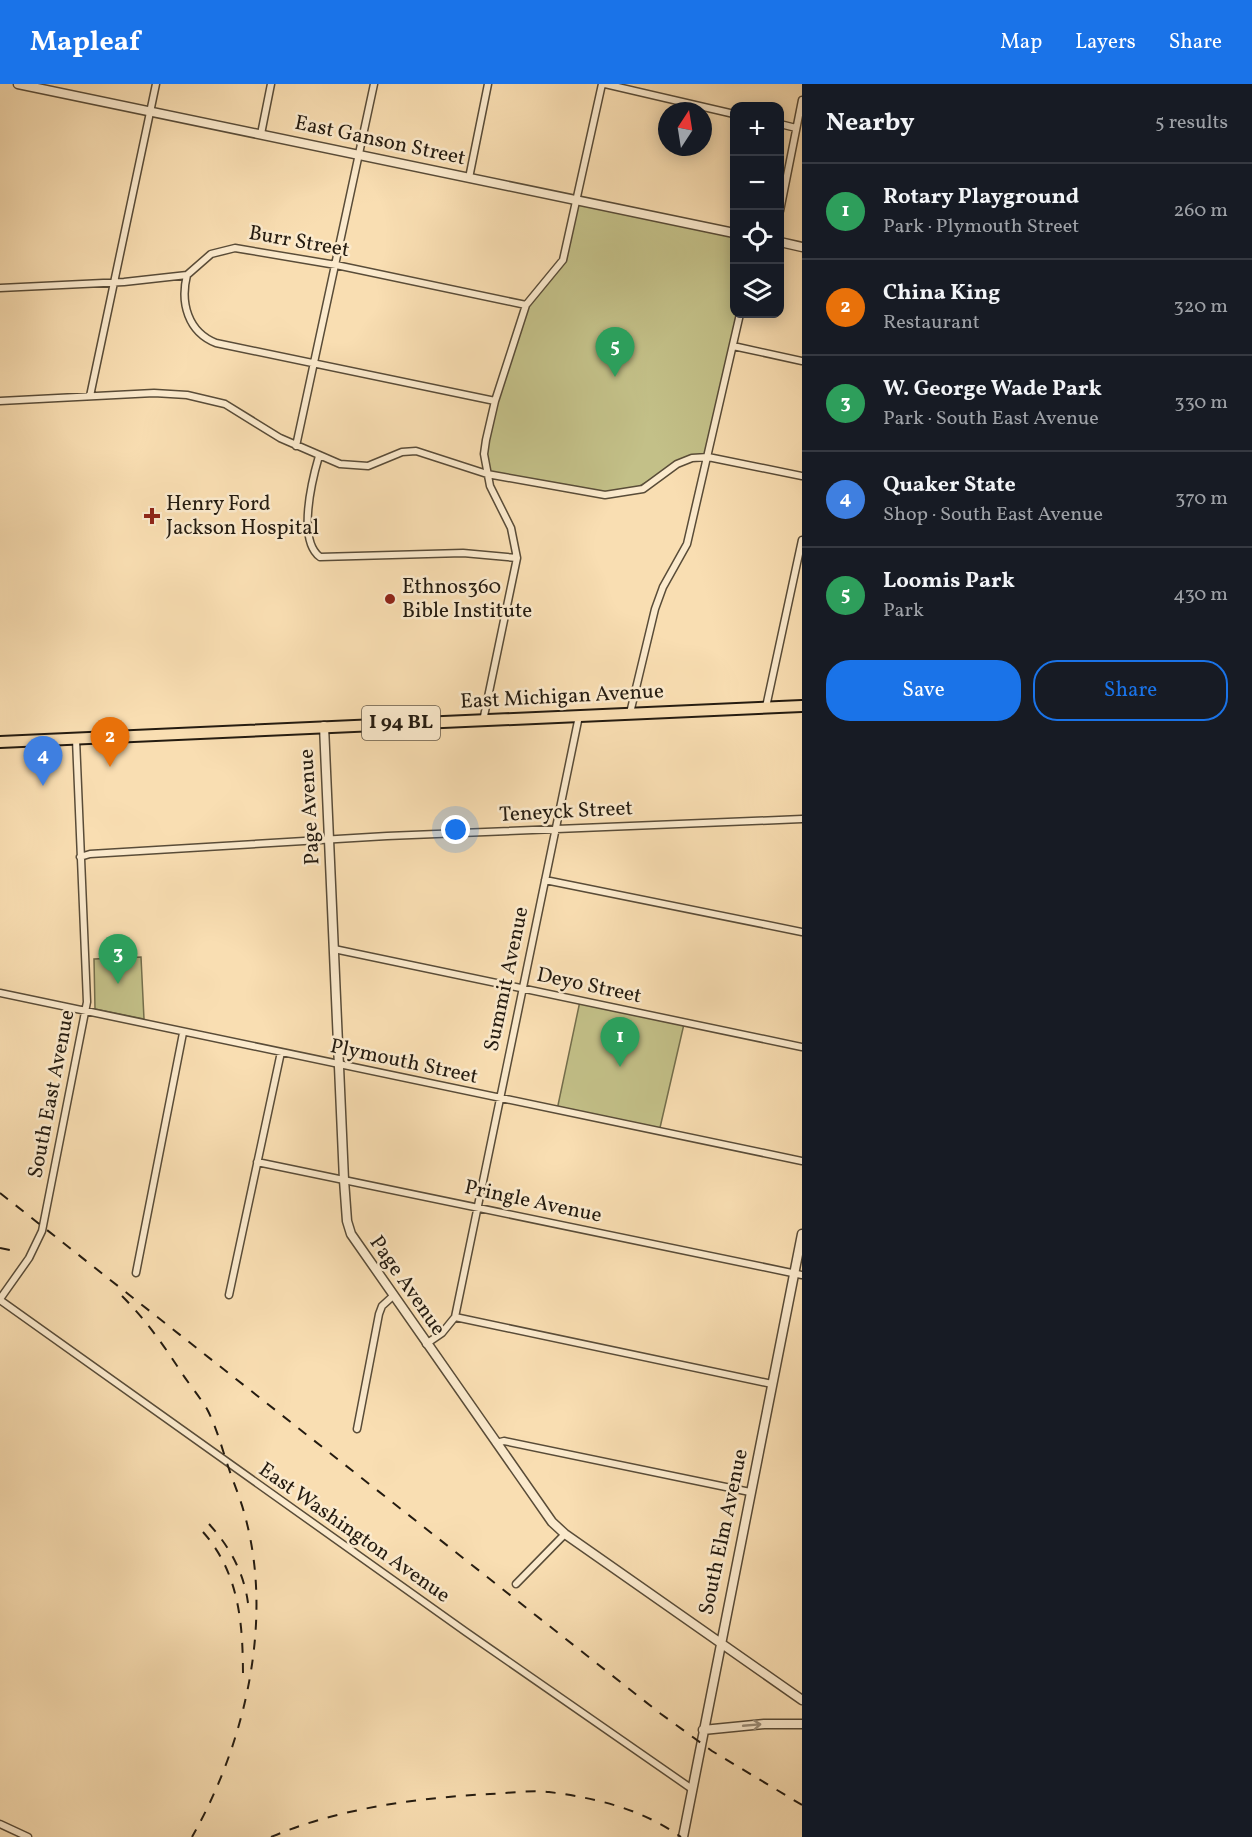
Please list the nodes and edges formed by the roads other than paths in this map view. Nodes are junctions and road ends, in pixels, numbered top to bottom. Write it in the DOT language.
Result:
graph roads {
  1 [pos="18,84"];
  2 [pos="156,84"];
  3 [pos="271,84"];
  4 [pos="374,84"];
  5 [pos="488,84"];
  6 [pos="604,84"];
  7 [pos="802,100"];
  8 [pos="151,112"];
  9 [pos="730,113"];
  10 [pos="784,125"];
  11 [pos="796,128"];
  12 [pos="261,134"];
  13 [pos="359,155"];
  14 [pos="469,178"];
  15 [pos="577,200"];
  16 [pos="780,210"];
  17 [pos="730,232"];
  18 [pos="784,243"];
  19 [pos="802,247"];
  20 [pos="336,265"];
  21 [pos="187,275"];
  22 [pos="114,283"];
  23 [pos="0,288"];
  24 [pos="526,305"];
  25 [pos="739,318"];
  26 [pos="733,346"];
  27 [pos="802,361"];
  28 [pos="315,364"];
  29 [pos="90,396"];
  30 [pos="0,401"];
  31 [pos="495,401"];
  32 [pos="297,446"];
  33 [pos="319,456"];
  34 [pos="708,457"];
  35 [pos="487,474"];
  36 [pos="802,476"];
  37 [pos="802,540"];
  38 [pos="517,558"];
  39 [pos="802,706"];
  40 [pos="766,707"];
  41 [pos="630,713"];
  42 [pos="579,716"];
  43 [pos="483,721"];
  44 [pos="324,726"];
  45 [pos="76,738"];
  46 [pos="0,742"];
  47 [pos="802,819"];
  48 [pos="555,830"];
  49 [pos="330,841"];
  50 [pos="80,857"];
  51 [pos="545,880"];
  52 [pos="802,932"];
  53 [pos="334,949"];
  54 [pos="521,989"];
  55 [pos="0,993"];
  56 [pos="85,1011"];
  57 [pos="183,1033"];
  58 [pos="802,1047"];
  59 [pos="281,1052"];
  60 [pos="340,1065"];
  61 [pos="499,1098"];
  62 [pos="802,1161"];
  63 [pos="257,1162"];
  64 [pos="344,1180"];
  65 [pos="476,1207"];
  66 [pos="802,1234"];
  67 [pos="135,1274"];
  68 [pos="798,1274"];
  69 [pos="229,1295"];
  70 [pos="393,1296"];
  71 [pos="0,1300"];
  72 [pos="455,1317"];
  73 [pos="426,1344"];
  74 [pos="772,1384"];
  75 [pos="357,1429"];
  76 [pos="496,1443"];
  77 [pos="750,1492"];
  78 [pos="565,1534"];
  79 [pos="516,1584"];
  80 [pos="719,1642"];
  81 [pos="802,1700"];
  82 [pos="802,1724"];
  83 [pos="703,1730"];
  84 [pos="692,1789"];
  85 [pos="0,1824"];
  86 [pos="28,1837"];
  87 [pos="683,1837"];
  1 -- 8 [label="street, East Ganson Street"];
  2 -- 8 [label="street"];
  3 -- 12 [label="street"];
  4 -- 13 [label="street"];
  5 -- 14 [label="street"];
  6 -- 9 [label="street"];
  6 -- 15 [label="street"];
  7 -- 11 [label="street"];
  8 -- 12 [label="street, East Ganson Street"];
  8 -- 22 [label="street"];
  10 -- 11 [label="street"];
  11 -- 16 [label="street"];
  12 -- 13 [label="street, East Ganson Street"];
  13 -- 14 [label="street, East Ganson Street"];
  13 -- 20 [label="street"];
  14 -- 15 [label="street, East Ganson Street"];
  15 -- 17 [label="street, East Ganson Street"];
  15 -- 24 [label="street"];
  18 -- 19 [label="street"];
  20 -- 21 [label="street, Burr Street"];
  20 -- 24 [label="street, Burr Street"];
  20 -- 28 [label="street"];
  21 -- 22 [label="street"];
  21 -- 28 [label="street"];
  22 -- 23 [label="street"];
  22 -- 29 [label="street"];
  24 -- 31 [label="street"];
  25 -- 26 [label="street"];
  26 -- 27 [label="street"];
  26 -- 34 [label="street"];
  28 -- 31 [label="street"];
  28 -- 32 [label="street"];
  29 -- 30 [label="street"];
  29 -- 32 [label="street"];
  31 -- 35 [label="street"];
  32 -- 33 [label="street"];
  33 -- 35 [label="street"];
  33 -- 38 [label="street"];
  34 -- 35 [label="street"];
  34 -- 36 [label="street"];
  34 -- 41 [label="street"];
  35 -- 38 [label="street"];
  37 -- 40 [label="street"];
  38 -- 43 [label="street"];
  39 -- 40 [label="main road, East Michigan Avenue / I 94 BL"];
  40 -- 41 [label="main road, East Michigan Avenue / I 94 BL"];
  41 -- 42 [label="main road, East Michigan Avenue / I 94 BL"];
  42 -- 43 [label="main road, East Michigan Avenue / I 94 BL"];
  42 -- 48 [label="street, Summit Avenue"];
  43 -- 44 [label="main road, East Michigan Avenue / I 94 BL"];
  44 -- 45 [label="main road, East Michigan Avenue / I 94 BL"];
  44 -- 49 [label="street, Page Avenue"];
  45 -- 46 [label="main road, East Michigan Avenue / I 94 BL"];
  45 -- 50 [label="street, South East Avenue"];
  47 -- 48 [label="street, Teneyck Street"];
  48 -- 49 [label="street, Teneyck Street"];
  48 -- 51 [label="street, Summit Avenue"];
  49 -- 50 [label="street, Teneyck Street"];
  49 -- 53 [label="street, Page Avenue"];
  50 -- 56 [label="street, South East Avenue"];
  51 -- 52 [label="street"];
  51 -- 54 [label="street, Summit Avenue"];
  53 -- 54 [label="street, Deyo Street"];
  53 -- 60 [label="street, Page Avenue"];
  54 -- 58 [label="street, Deyo Street"];
  54 -- 61 [label="street, Summit Avenue"];
  55 -- 56 [label="street, Plymouth Street"];
  56 -- 57 [label="street, Plymouth Street"];
  56 -- 71 [label="street, South East Avenue"];
  57 -- 59 [label="street, Plymouth Street"];
  57 -- 67 [label="street"];
  59 -- 60 [label="street, Plymouth Street"];
  59 -- 63 [label="street"];
  60 -- 61 [label="street, Plymouth Street"];
  60 -- 64 [label="street, Page Avenue"];
  61 -- 62 [label="street, Plymouth Street"];
  61 -- 65 [label="street, Summit Avenue"];
  63 -- 64 [label="street, Pringle Avenue"];
  63 -- 69 [label="street"];
  64 -- 65 [label="street, Pringle Avenue"];
  64 -- 70 [label="street, Page Avenue"];
  65 -- 68 [label="street, Pringle Avenue"];
  65 -- 72 [label="street, Summit Avenue"];
  66 -- 68 [label="street, South Elm Avenue"];
  68 -- 74 [label="street, South Elm Avenue"];
  70 -- 73 [label="street, Page Avenue"];
  70 -- 75 [label="street"];
  71 -- 84 [label="street, East Washington Avenue"];
  72 -- 73 [label="street"];
  72 -- 74 [label="street"];
  73 -- 76 [label="street, Page Avenue"];
  74 -- 77 [label="street, South Elm Avenue"];
  76 -- 77 [label="street"];
  76 -- 78 [label="street, Page Avenue"];
  77 -- 80 [label="street, South Elm Avenue"];
  78 -- 79 [label="street"];
  78 -- 80 [label="street, Page Avenue"];
  80 -- 81 [label="street, Page Avenue"];
  80 -- 83 [label="street, South Elm Avenue"];
  83 -- 82 [label="street, one-way"];
  83 -- 84 [label="street, South Elm Avenue"];
  84 -- 87 [label="street, South Elm Avenue"];
  85 -- 86 [label="street"];
}
